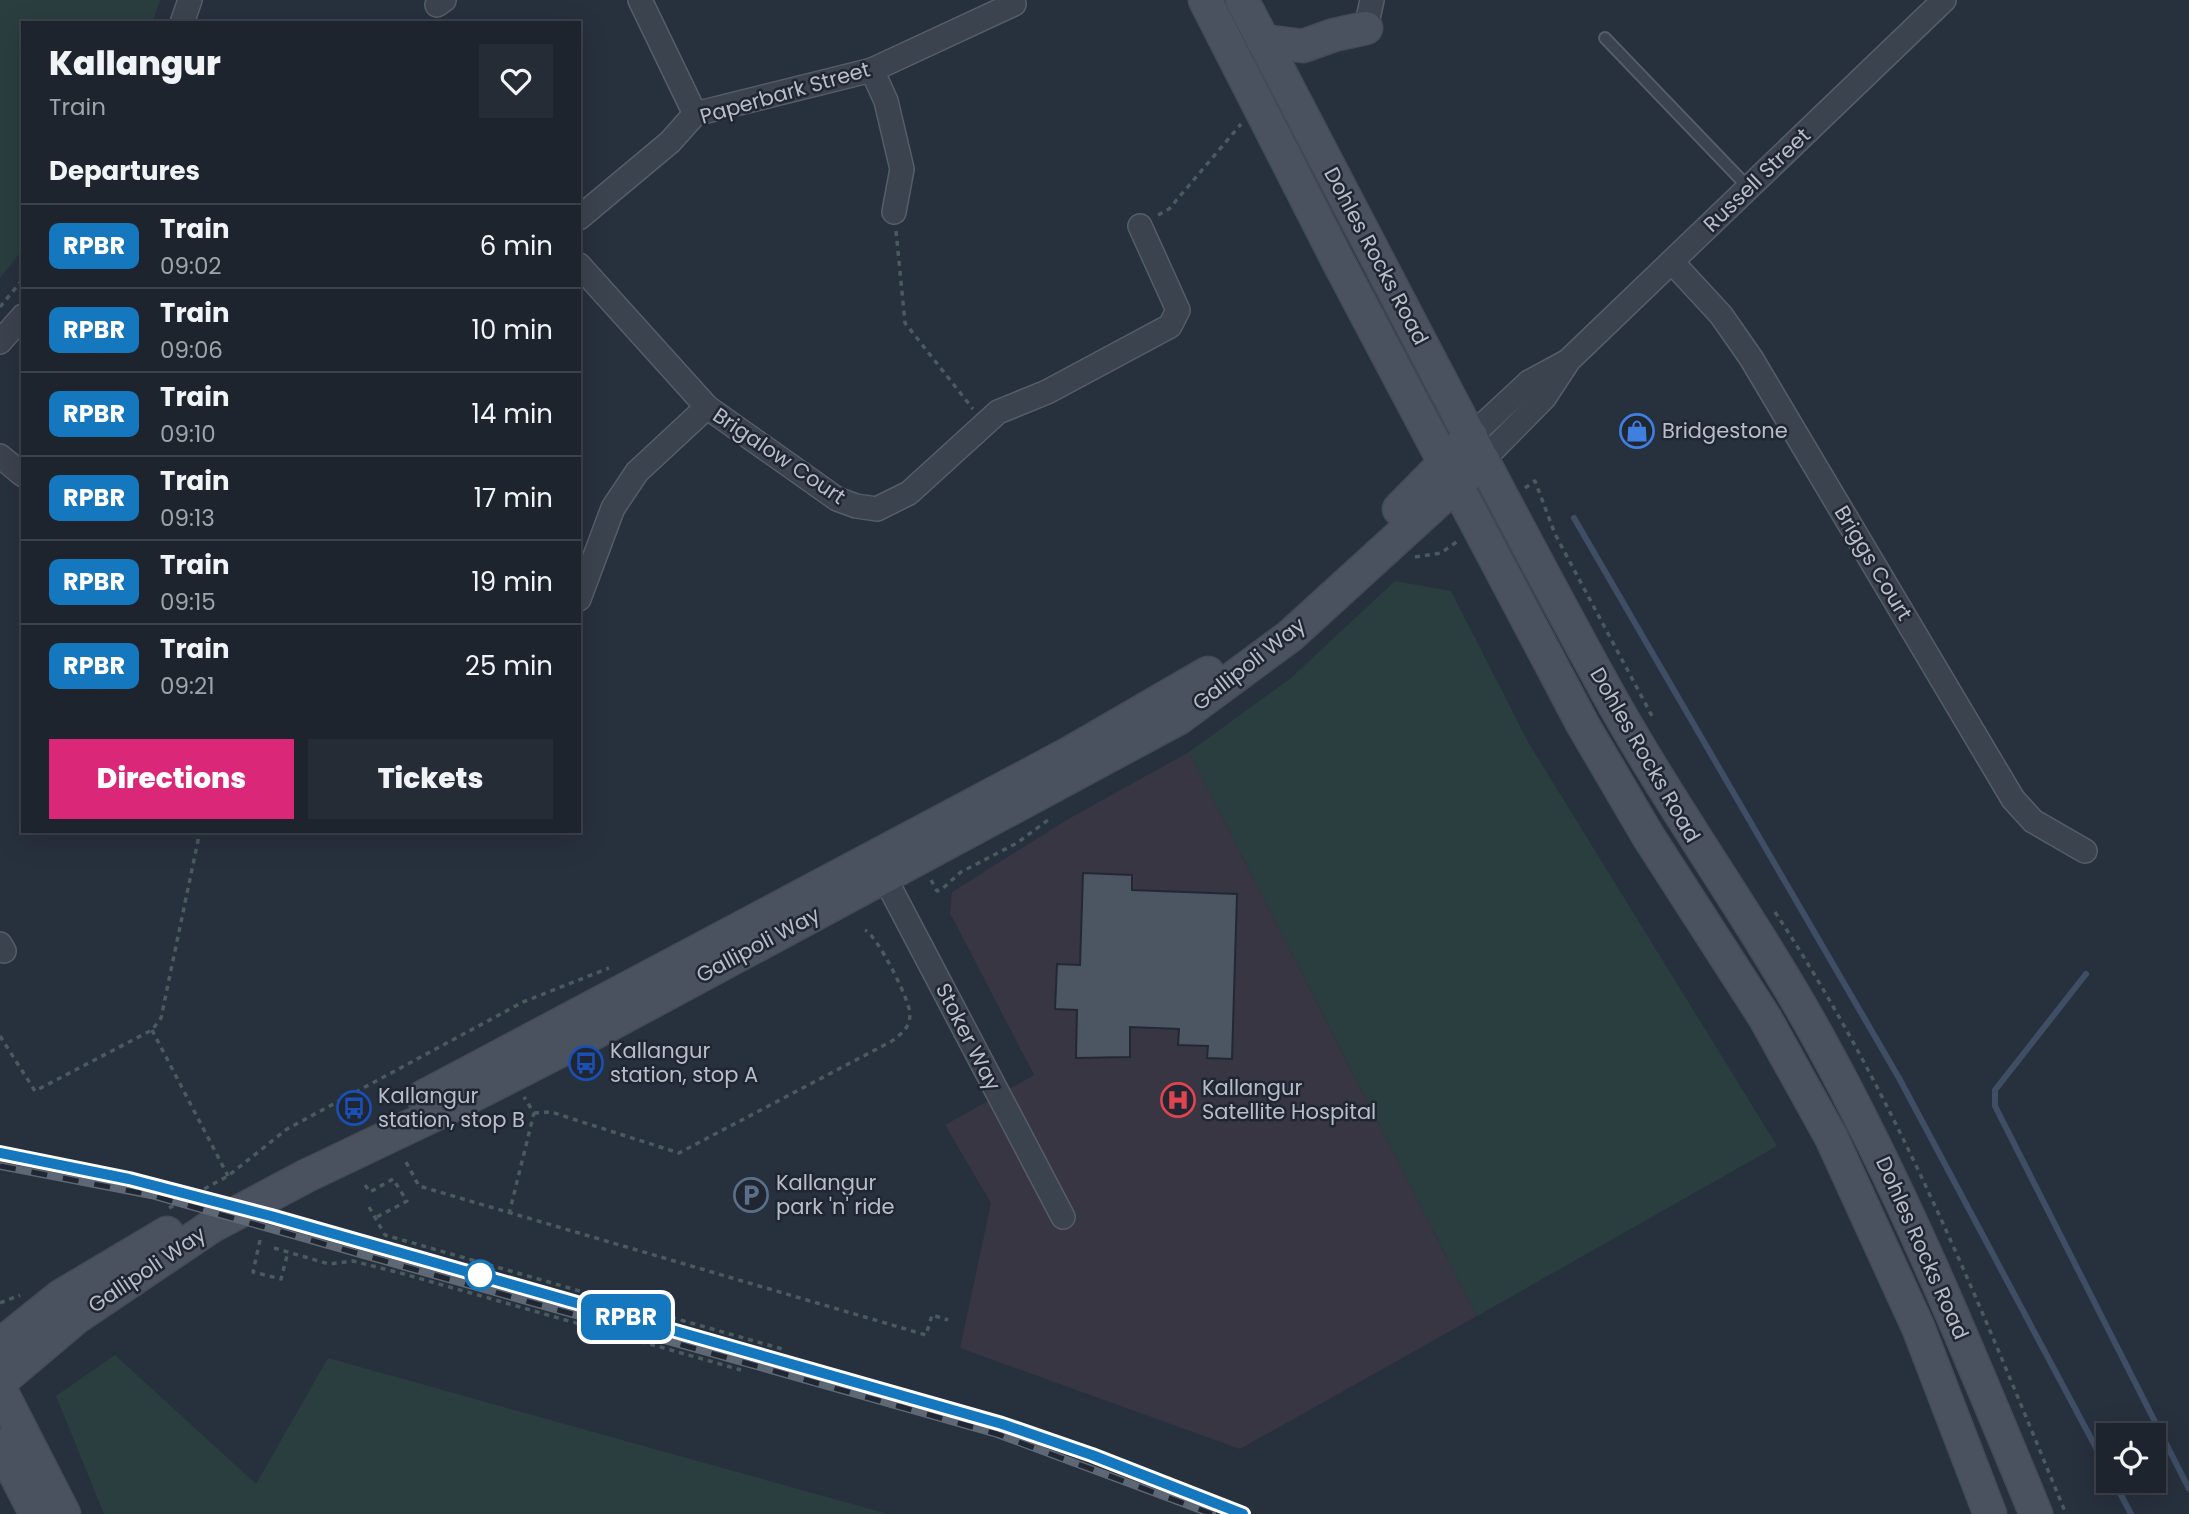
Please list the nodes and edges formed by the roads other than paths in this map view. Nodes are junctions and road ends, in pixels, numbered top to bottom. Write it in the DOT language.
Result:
graph roads {
  1 [pos="190,0"];
  2 [pos="640,0"];
  3 [pos="1205,0"];
  4 [pos="1242,0"];
  5 [pos="1944,0"];
  6 [pos="1014,4"];
  7 [pos="1369,14"];
  8 [pos="183,21"];
  9 [pos="1605,38"];
  10 [pos="1263,41"];
  11 [pos="872,69"];
  12 [pos="695,114"];
  13 [pos="1748,187"];
  14 [pos="894,212"];
  15 [pos="581,216"];
  16 [pos="1140,226"];
  17 [pos="1672,261"];
  18 [pos="581,267"];
  19 [pos="21,318"];
  20 [pos="0,342"];
  21 [pos="707,407"];
  22 [pos="1477,448"];
  23 [pos="0,456"];
  24 [pos="21,473"];
  25 [pos="1450,475"];
  26 [pos="581,594"];
  27 [pos="2085,851"];
  28 [pos="879,867"];
  29 [pos="1063,1217"];
  30 [pos="0,1345"];
  31 [pos="0,1382"];
  32 [pos="0,1389"];
  33 [pos="0,1445"];
  34 [pos="36,1514"];
  35 [pos="64,1514"];
  36 [pos="1990,1514"];
  37 [pos="2036,1514"];
  1 -- 8 [label="street"];
  2 -- 12 [label="street"];
  3 -- 25 [label="main road, Dohles Rocks Road"];
  4 -- 10 [label="main road, Dohles Rocks Road"];
  5 -- 13 [label="street, Russell Street"];
  6 -- 11 [label="street, Paperbark Street"];
  7 -- 10 [label="main road"];
  9 -- 13 [label="lane"];
  10 -- 22 [label="main road, Dohles Rocks Road"];
  11 -- 12 [label="street, Paperbark Street"];
  11 -- 14 [label="street"];
  12 -- 15 [label="street, Paperbark Street"];
  13 -- 17 [label="street, Russell Street"];
  16 -- 21 [label="street, Brigalow Court"];
  17 -- 22 [label="street, Russell Street"];
  17 -- 27 [label="street, Briggs Court"];
  18 -- 21 [label="street, Brigalow Court"];
  19 -- 20 [label="street"];
  21 -- 26 [label="street"];
  22 -- 25 [label="main road, Gallipoli Way"];
  22 -- 37 [label="main road, Dohles Rocks Road"];
  23 -- 24 [label="street"];
  25 -- 28 [label="main road, Gallipoli Way"];
  25 -- 36 [label="main road, Dohles Rocks Road"];
  28 -- 29 [label="street, Stoker Way"];
  28 -- 30 [label="main road, Gallipoli Way"];
  28 -- 31 [label="main road, Gallipoli Way"];
  32 -- 35 [label="main road"];
  33 -- 34 [label="main road"];
}
